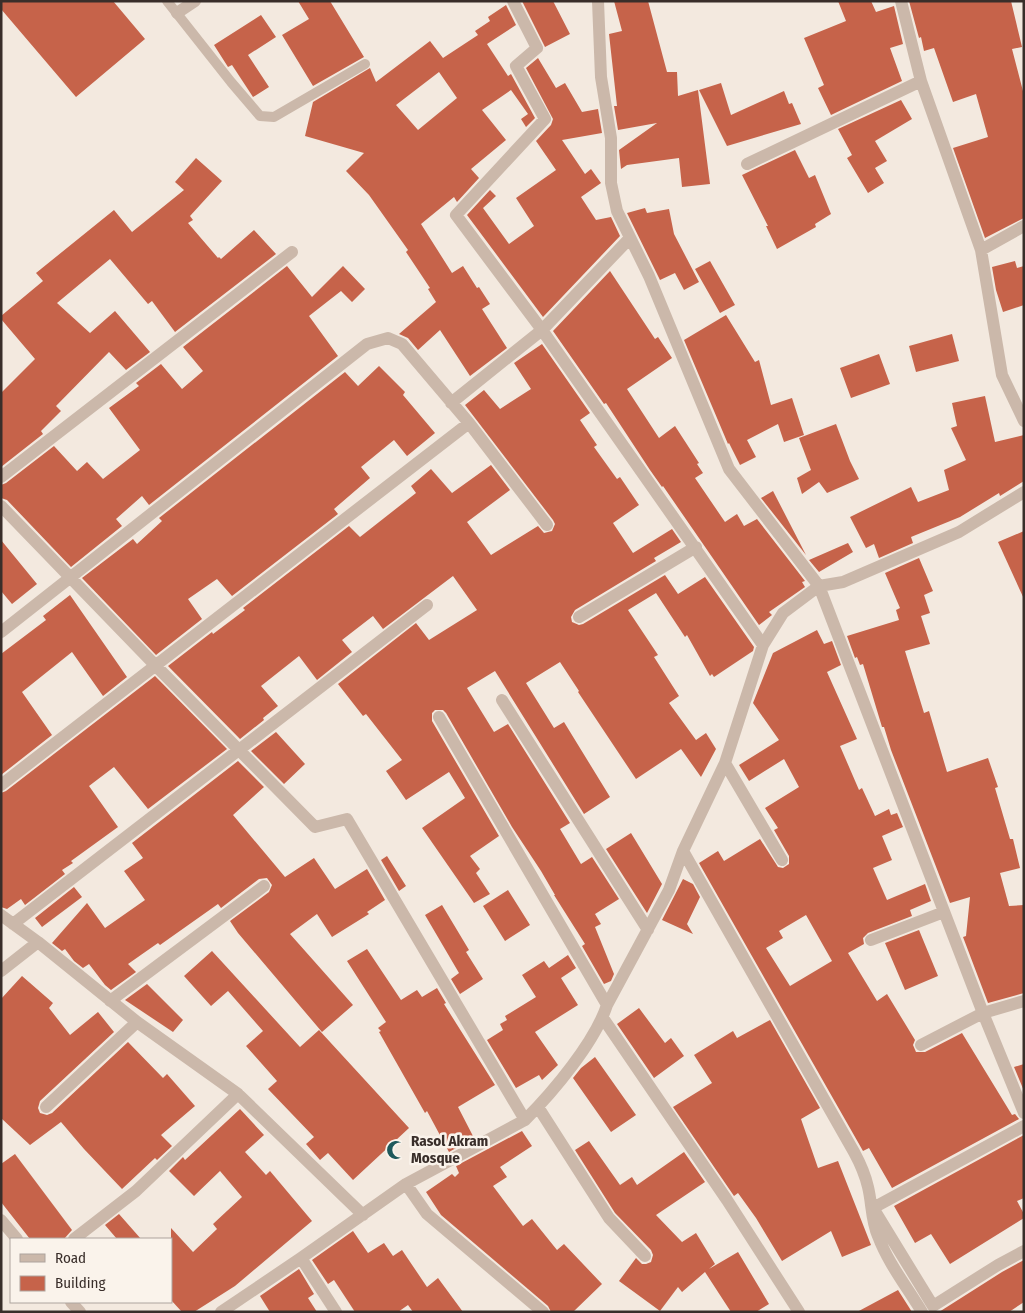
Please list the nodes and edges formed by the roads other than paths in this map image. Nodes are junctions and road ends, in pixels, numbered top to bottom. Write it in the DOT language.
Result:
graph roads {
  1 [pos="167,1"];
  2 [pos="194,1"];
  3 [pos="513,1"];
  4 [pos="598,1"];
  5 [pos="901,1"];
  6 [pos="176,13"];
  7 [pos="365,64"];
  8 [pos="921,81"];
  9 [pos="747,164"];
  10 [pos="1024,226"];
  11 [pos="630,238"];
  12 [pos="981,250"];
  13 [pos="292,252"];
  14 [pos="542,330"];
  15 [pos="451,403"];
  16 [pos="1024,421"];
  17 [pos="469,423"];
  18 [pos="1,477"];
  19 [pos="1024,492"];
  20 [pos="1,506"];
  21 [pos="547,525"];
  22 [pos="696,547"];
  23 [pos="71,578"];
  24 [pos="820,586"];
  25 [pos="427,605"];
  26 [pos="579,617"];
  27 [pos="1,632"];
  28 [pos="763,645"];
  29 [pos="156,666"];
  30 [pos="502,700"];
  31 [pos="439,717"];
  32 [pos="239,750"];
  33 [pos="725,763"];
  34 [pos="1,785"];
  35 [pos="683,851"];
  36 [pos="782,860"];
  37 [pos="264,886"];
  38 [pos="944,912"];
  39 [pos="1,916"];
  40 [pos="13,924"];
  41 [pos="648,930"];
  42 [pos="871,940"];
  43 [pos="38,942"];
  44 [pos="1,971"];
  45 [pos="1024,1000"];
  46 [pos="110,1001"];
  47 [pos="608,1005"];
  48 [pos="983,1013"];
  49 [pos="603,1018"];
  50 [pos="137,1022"];
  51 [pos="921,1045"];
  52 [pos="238,1094"];
  53 [pos="46,1107"];
  54 [pos="538,1107"];
  55 [pos="1024,1113"];
  56 [pos="525,1120"];
  57 [pos="1024,1126"];
  58 [pos="406,1184"];
  59 [pos="363,1215"];
  60 [pos="1,1220"];
  61 [pos="16,1238"];
  62 [pos="75,1238"];
  63 [pos="1024,1251"];
  64 [pos="645,1256"];
  65 [pos="301,1258"];
  66 [pos="220,1312"];
  67 [pos="336,1312"];
  68 [pos="543,1312"];
  69 [pos="799,1312"];
  70 [pos="922,1312"];
  1 -- 6 [label="lane"];
  2 -- 6 [label="street"];
  3 -- 14 [label="street"];
  4 -- 11 [label="street"];
  5 -- 8 [label="street"];
  6 -- 7 [label="lane"];
  8 -- 9 [label="street"];
  8 -- 12 [label="street"];
  10 -- 12 [label="street"];
  11 -- 14 [label="street"];
  11 -- 24 [label="street"];
  12 -- 16 [label="street"];
  13 -- 18 [label="street"];
  14 -- 15 [label="street"];
  14 -- 22 [label="street"];
  15 -- 17 [label="street"];
  15 -- 23 [label="street"];
  17 -- 21 [label="street"];
  17 -- 29 [label="street"];
  19 -- 24 [label="street"];
  20 -- 23 [label="street"];
  22 -- 26 [label="street"];
  22 -- 28 [label="street"];
  23 -- 27 [label="street"];
  23 -- 29 [label="street"];
  24 -- 28 [label="street"];
  24 -- 38 [label="street"];
  25 -- 32 [label="street"];
  28 -- 33 [label="street"];
  29 -- 32 [label="street"];
  29 -- 34 [label="street"];
  30 -- 41 [label="street"];
  31 -- 47 [label="street"];
  32 -- 40 [label="street"];
  32 -- 56 [label="street"];
  33 -- 35 [label="street"];
  33 -- 36 [label="street"];
  35 -- 41 [label="street"];
  35 -- 70 [label="street"];
  37 -- 46 [label="street"];
  38 -- 42 [label="street"];
  38 -- 48 [label="street"];
  39 -- 40 [label="street"];
  40 -- 43 [label="street"];
  41 -- 47 [label="street"];
  43 -- 44 [label="street"];
  43 -- 46 [label="street"];
  45 -- 48 [label="street"];
  46 -- 50 [label="street"];
  47 -- 49 [label="street"];
  48 -- 51 [label="street"];
  48 -- 55 [label="street"];
  49 -- 54 [label="street"];
  49 -- 69 [label="street"];
  50 -- 52 [label="street"];
  50 -- 53 [label="street"];
  52 -- 59 [label="street"];
  52 -- 62 [label="street"];
  54 -- 56 [label="street"];
  54 -- 64 [label="street"];
  56 -- 58 [label="street"];
  57 -- 63 [label="street"];
  58 -- 59 [label="street"];
  58 -- 68 [label="street"];
  59 -- 65 [label="street"];
  60 -- 61 [label="street"];
  65 -- 66 [label="street"];
  65 -- 67 [label="street"];
}
